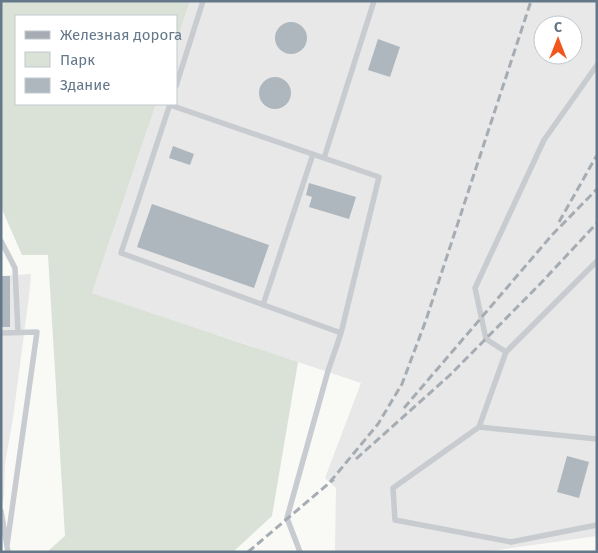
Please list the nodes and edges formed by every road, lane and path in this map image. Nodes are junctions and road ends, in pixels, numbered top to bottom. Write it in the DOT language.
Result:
graph roads {
  1 [pos="203,1"];
  2 [pos="374,1"];
  3 [pos="597,65"];
  4 [pos="178,80"];
  5 [pos="170,105"];
  6 [pos="173,105"];
  7 [pos="313,154"];
  8 [pos="324,158"];
  9 [pos="1,241"];
  10 [pos="597,262"];
  11 [pos="263,305"];
  12 [pos="18,332"];
  13 [pos="341,333"];
  14 [pos="1,334"];
  15 [pos="506,352"];
  16 [pos="479,427"];
  17 [pos="597,439"];
  18 [pos="1,511"];
  19 [pos="597,526"];
  20 [pos="8,548"];
  21 [pos="300,552"];
  1 -- 4 [label="lane"];
  2 -- 8 [label="lane"];
  3 -- 15 [label="lane"];
  5 -- 11 [label="lane"];
  6 -- 7 [label="lane"];
  7 -- 8 [label="lane"];
  7 -- 11 [label="lane"];
  8 -- 13 [label="lane"];
  9 -- 12 [label="lane"];
  10 -- 15 [label="lane"];
  11 -- 13 [label="lane"];
  12 -- 14 [label="lane"];
  12 -- 20 [label="lane"];
  13 -- 21 [label="lane"];
  15 -- 16 [label="lane"];
  16 -- 17 [label="lane"];
  16 -- 19 [label="lane"];
  18 -- 20 [label="lane"];
}
